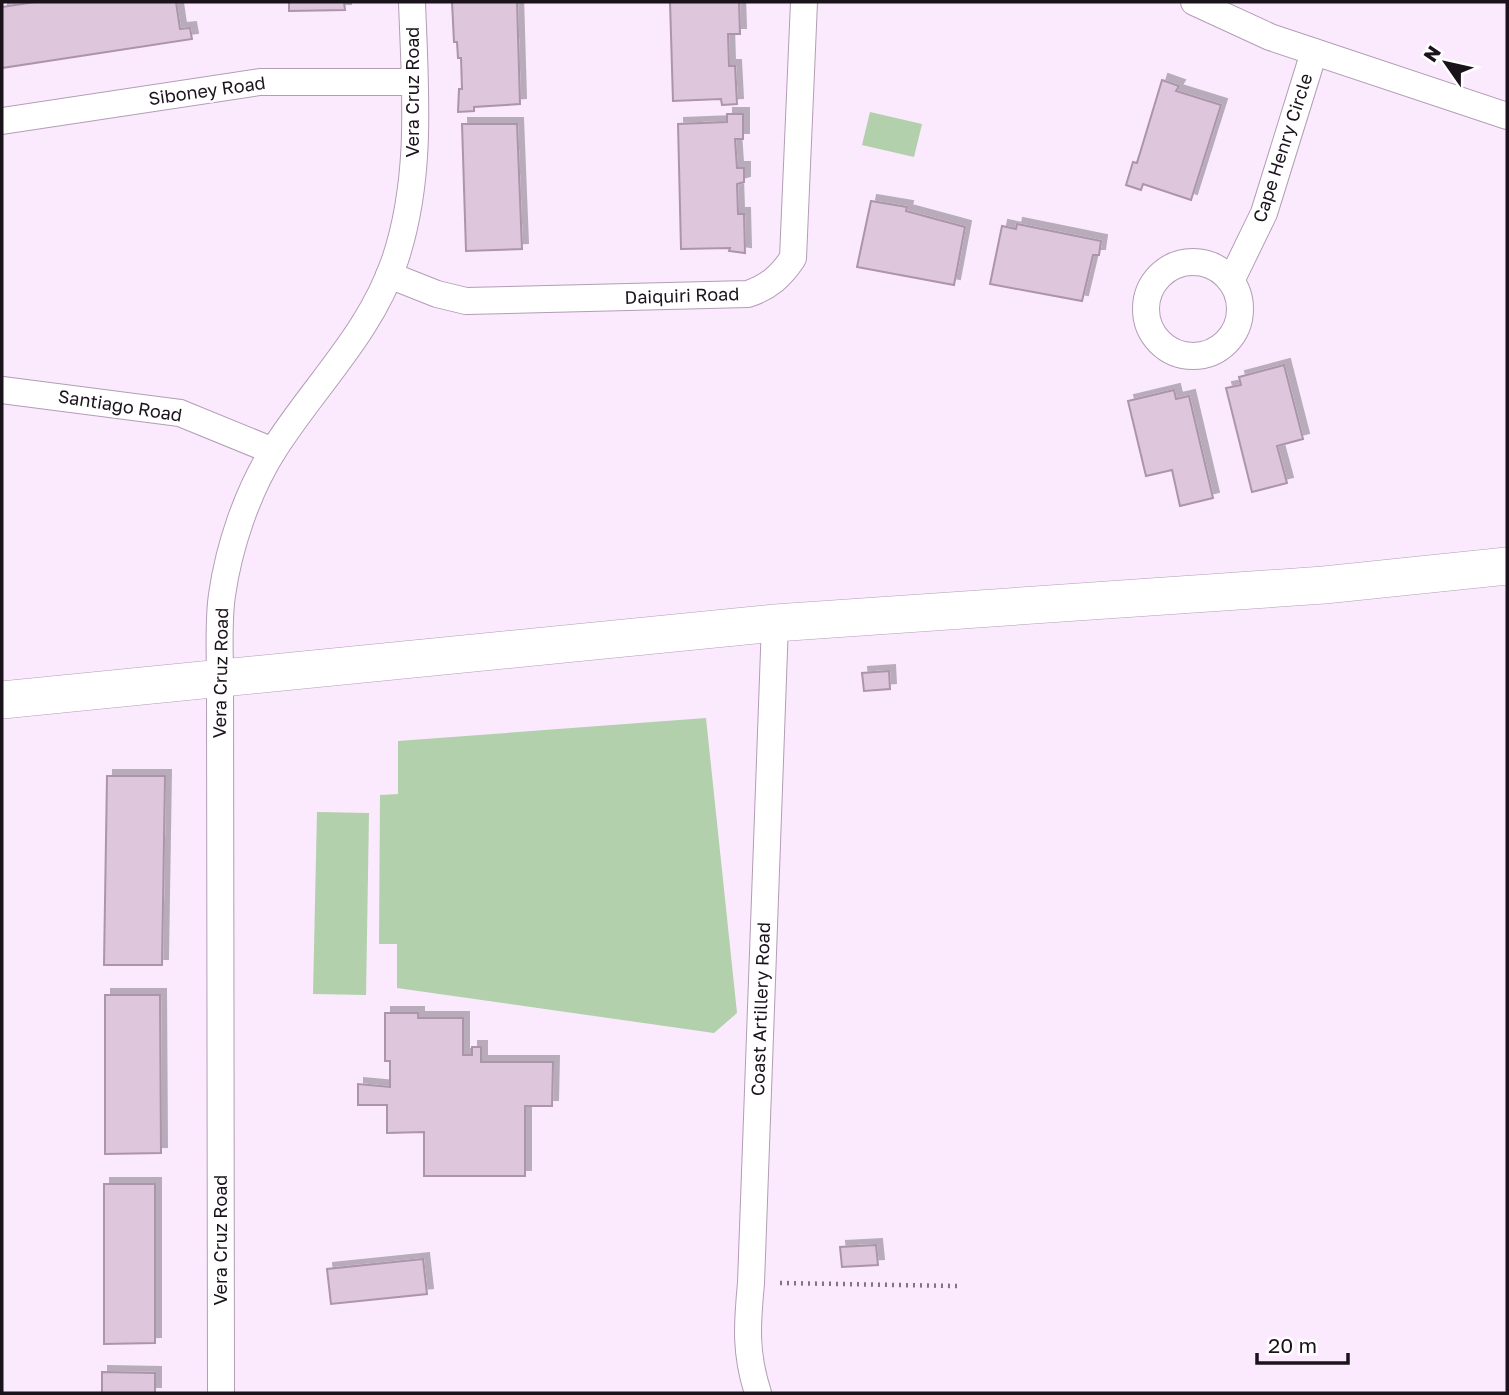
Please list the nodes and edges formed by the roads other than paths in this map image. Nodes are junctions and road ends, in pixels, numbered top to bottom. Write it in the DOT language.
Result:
graph roads {
  1 [pos="412,2"];
  2 [pos="804,2"];
  3 [pos="1194,2"];
  4 [pos="1314,52"];
  5 [pos="415,82"];
  6 [pos="1507,116"];
  7 [pos="2,121"];
  8 [pos="389,275"];
  9 [pos="1231,281"];
  10 [pos="2,390"];
  11 [pos="273,452"];
  12 [pos="1507,566"];
  13 [pos="775,623"];
  14 [pos="220,680"];
  15 [pos="2,699"];
  16 [pos="221,1393"];
  17 [pos="758,1393"];
  1 -- 5 [label="street, Vera Cruz Road"];
  2 -- 8 [label="street, Daiquiri Road"];
  3 -- 4 [label="street"];
  4 -- 6 [label="street"];
  4 -- 9 [label="street, Cape Henry Circle"];
  5 -- 7 [label="street, Siboney Road"];
  5 -- 8 [label="street, Vera Cruz Road"];
  8 -- 11 [label="street, Vera Cruz Road"];
  10 -- 11 [label="street, Santiago Road"];
  11 -- 14 [label="street, Vera Cruz Road"];
  12 -- 13 [label="street"];
  13 -- 14 [label="street"];
  13 -- 17 [label="street, Coast Artillery Road"];
  14 -- 15 [label="street"];
  14 -- 16 [label="street, Vera Cruz Road"];
}
